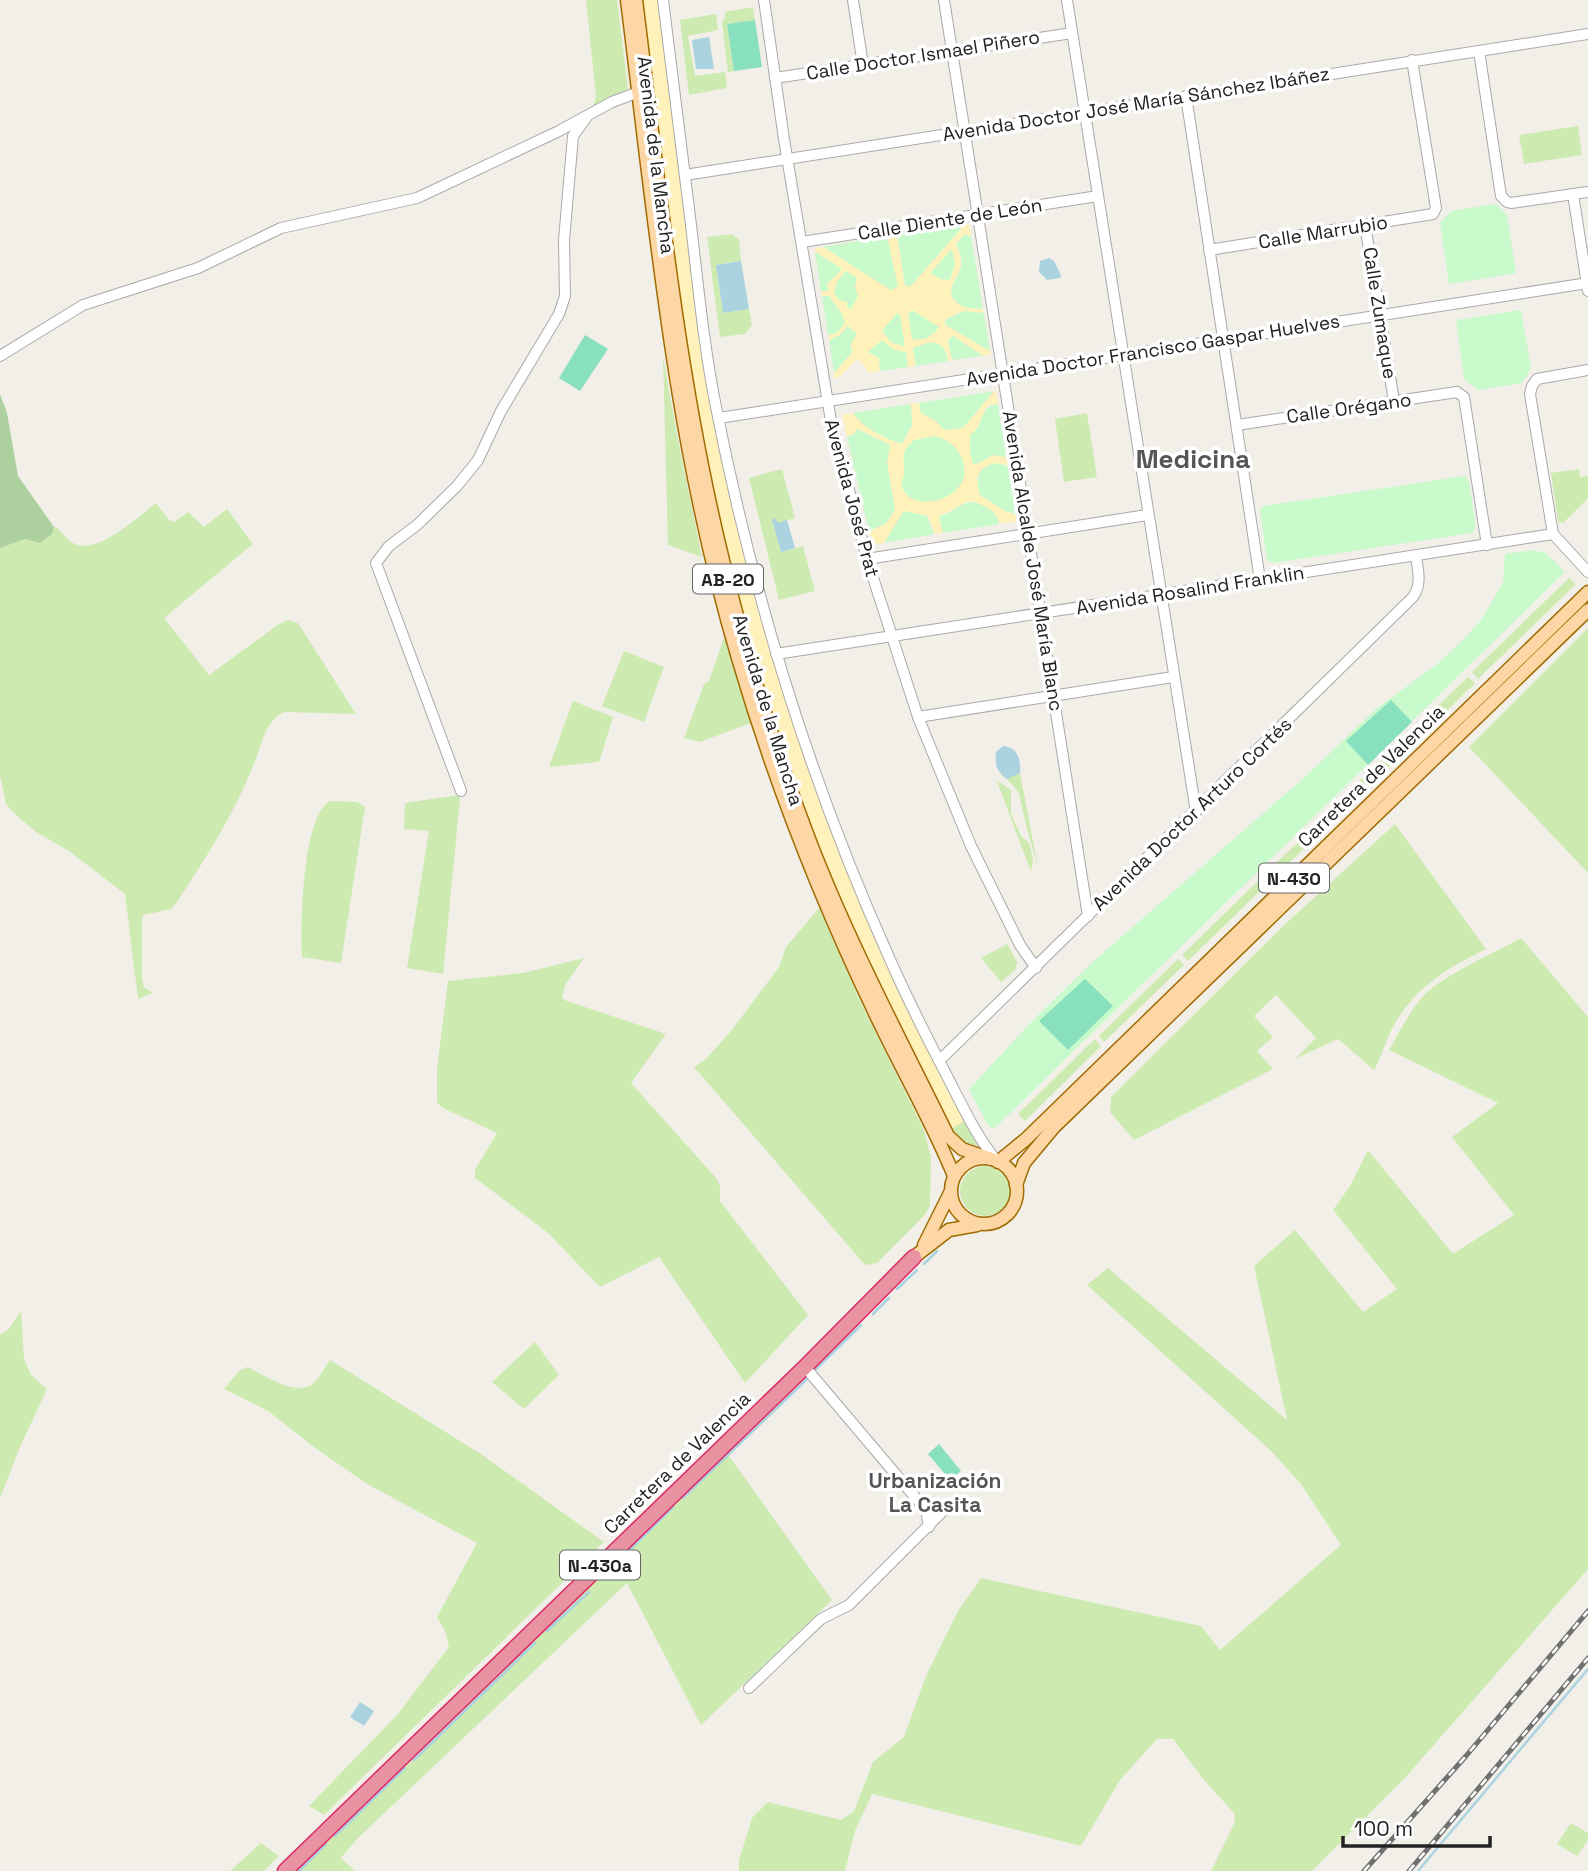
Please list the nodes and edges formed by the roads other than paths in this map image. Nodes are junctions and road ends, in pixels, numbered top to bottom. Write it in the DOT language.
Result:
graph roads {
  1 [pos="627,0"];
  2 [pos="636,0"];
  3 [pos="663,0"];
  4 [pos="764,0"];
  5 [pos="853,0"];
  6 [pos="944,0"];
  7 [pos="1067,0"];
  8 [pos="1072,33"];
  9 [pos="1588,34"];
  10 [pos="952,51"];
  11 [pos="1479,51"];
  12 [pos="1412,60"];
  13 [pos="863,65"];
  14 [pos="775,78"];
  15 [pos="639,92"];
  16 [pos="1186,96"];
  17 [pos="1085,113"];
  18 [pos="586,118"];
  19 [pos="965,132"];
  20 [pos="788,159"];
  21 [pos="685,175"];
  22 [pos="1588,192"];
  23 [pos="1573,194"];
  24 [pos="1098,196"];
  25 [pos="978,214"];
  26 [pos="1366,225"];
  27 [pos="802,242"];
  28 [pos="1209,250"];
  29 [pos="1588,286"];
  30 [pos="1380,315"];
  31 [pos="1224,340"];
  32 [pos="1123,355"];
  33 [pos="0,356"];
  34 [pos="1588,370"];
  35 [pos="1003,372"];
  36 [pos="827,400"];
  37 [pos="1394,401"];
  38 [pos="719,418"];
  39 [pos="1237,425"];
  40 [pos="1147,515"];
  41 [pos="1029,533"];
  42 [pos="1553,534"];
  43 [pos="1487,545"];
  44 [pos="1416,556"];
  45 [pos="867,559"];
  46 [pos="1588,572"];
  47 [pos="1260,580"];
  48 [pos="1588,592"];
  49 [pos="1161,595"];
  50 [pos="1588,610"];
  51 [pos="1041,614"];
  52 [pos="892,636"];
  53 [pos="776,654"];
  54 [pos="1173,677"];
  55 [pos="1055,694"];
  56 [pos="918,717"];
  57 [pos="461,791"];
  58 [pos="1196,812"];
  59 [pos="1088,916"];
  60 [pos="1035,968"];
  61 [pos="939,1061"];
  62 [pos="995,1160"];
  63 [pos="954,1176"];
  64 [pos="1016,1185"];
  65 [pos="950,1192"];
  66 [pos="989,1224"];
  67 [pos="914,1257"];
  68 [pos="805,1367"];
  69 [pos="943,1511"];
  70 [pos="929,1527"];
  71 [pos="749,1688"];
  72 [pos="285,1871"];
  1 -- 15 [label="main road, Avenida de la Mancha / AB-20"];
  2 -- 62 [label="main road, Avenida de la Mancha / AB-20"];
  3 -- 21 [label="street, Avenida de la Mancha"];
  4 -- 14 [label="street, Avenida José Prat"];
  5 -- 13 [label="street"];
  6 -- 10 [label="street, Avenida Alcalde José María Blanc"];
  7 -- 8 [label="street"];
  8 -- 10 [label="street, Calle Doctor Ismael Piñero"];
  8 -- 17 [label="street"];
  9 -- 11 [label="street, Avenida Doctor José María Sánchez Ibáñez"];
  10 -- 13 [label="street, Calle Doctor Ismael Piñero"];
  10 -- 19 [label="street, Avenida Alcalde José María Blanc"];
  11 -- 12 [label="street, Avenida Doctor José María Sánchez Ibáñez"];
  11 -- 23 [label="street"];
  12 -- 16 [label="street, Avenida Doctor José María Sánchez Ibáñez"];
  12 -- 26 [label="street, Calle Marrubio"];
  13 -- 14 [label="street, Calle Doctor Ismael Piñero"];
  14 -- 20 [label="street, Avenida José Prat"];
  15 -- 18 [label="street"];
  15 -- 63 [label="main road, Avenida de la Mancha / AB-20"];
  16 -- 17 [label="street, Avenida Doctor José María Sánchez Ibáñez"];
  16 -- 28 [label="street"];
  17 -- 19 [label="street, Avenida Doctor José María Sánchez Ibáñez"];
  17 -- 24 [label="street"];
  18 -- 33 [label="street"];
  18 -- 57 [label="street"];
  19 -- 20 [label="street, Avenida Doctor José María Sánchez Ibáñez"];
  19 -- 25 [label="street, Avenida Alcalde José María Blanc"];
  20 -- 21 [label="street, Avenida Doctor José María Sánchez Ibáñez"];
  20 -- 27 [label="street, Avenida José Prat"];
  21 -- 38 [label="street, Avenida de la Mancha"];
  22 -- 23 [label="street"];
  23 -- 29 [label="street"];
  24 -- 25 [label="street, Calle Diente de León"];
  24 -- 32 [label="street"];
  25 -- 27 [label="street, Calle Diente de León"];
  25 -- 35 [label="street, Avenida Alcalde José María Blanc"];
  26 -- 28 [label="street, Calle Marrubio"];
  26 -- 30 [label="street, Calle Zumaque"];
  27 -- 36 [label="street, Avenida José Prat"];
  28 -- 31 [label="street"];
  29 -- 30 [label="street, Avenida Doctor Francisco Gaspar Huelves"];
  30 -- 31 [label="street, Avenida Doctor Francisco Gaspar Huelves"];
  30 -- 37 [label="street, Calle Zumaque"];
  31 -- 32 [label="street, Avenida Doctor Francisco Gaspar Huelves"];
  31 -- 39 [label="street"];
  32 -- 35 [label="street, Avenida Doctor Francisco Gaspar Huelves"];
  32 -- 40 [label="street"];
  34 -- 42 [label="street"];
  35 -- 36 [label="street, Avenida Doctor Francisco Gaspar Huelves"];
  35 -- 41 [label="street, Avenida Alcalde José María Blanc"];
  36 -- 38 [label="street, Avenida Doctor Francisco Gaspar Huelves"];
  36 -- 45 [label="street, Avenida José Prat"];
  37 -- 39 [label="street, Calle Orégano"];
  37 -- 43 [label="street, Calle Orégano"];
  38 -- 53 [label="street, Avenida de la Mancha"];
  39 -- 47 [label="street"];
  40 -- 41 [label="street"];
  40 -- 49 [label="street"];
  41 -- 45 [label="street"];
  41 -- 51 [label="street, Avenida Alcalde José María Blanc"];
  42 -- 43 [label="street, Avenida Rosalind Franklin"];
  42 -- 46 [label="street"];
  43 -- 44 [label="street, Avenida Rosalind Franklin"];
  44 -- 47 [label="street, Avenida Rosalind Franklin"];
  44 -- 58 [label="street, Avenida Doctor Arturo Cortés"];
  45 -- 52 [label="street, Avenida José Prat"];
  47 -- 49 [label="street, Avenida Rosalind Franklin"];
  48 -- 62 [label="main road, Carretera de Valencia / N-430"];
  49 -- 51 [label="street, Avenida Rosalind Franklin"];
  49 -- 54 [label="street"];
  50 -- 64 [label="main road, Carretera de Valencia / N-430"];
  51 -- 52 [label="street, Avenida Rosalind Franklin"];
  51 -- 55 [label="street, Avenida Alcalde José María Blanc"];
  52 -- 53 [label="street, Avenida Rosalind Franklin"];
  52 -- 56 [label="street, Avenida José Prat"];
  53 -- 61 [label="street, Avenida de la Mancha"];
  54 -- 55 [label="street"];
  54 -- 58 [label="street"];
  55 -- 56 [label="street"];
  55 -- 59 [label="street, Avenida Alcalde José María Blanc"];
  56 -- 60 [label="street, Avenida José Prat"];
  58 -- 59 [label="street, Avenida Doctor Arturo Cortés"];
  59 -- 60 [label="street, Avenida Doctor Arturo Cortés"];
  60 -- 61 [label="street, Avenida Doctor Arturo Cortés"];
  61 -- 62 [label="street, Avenida de la Mancha"];
  62 -- 63 [label="main road"];
  62 -- 64 [label="main road"];
  63 -- 65 [label="main road"];
  64 -- 66 [label="main road"];
  65 -- 66 [label="main road"];
  65 -- 67 [label="main road, Carretera de Valencia"];
  66 -- 67 [label="main road, Carretera de Valencia"];
  67 -- 68 [label="highway, Carretera de Valencia / N-430a"];
  68 -- 70 [label="street"];
  68 -- 72 [label="highway, Carretera de Valencia / N-430a"];
  69 -- 70 [label="street"];
  70 -- 71 [label="street"];
}
